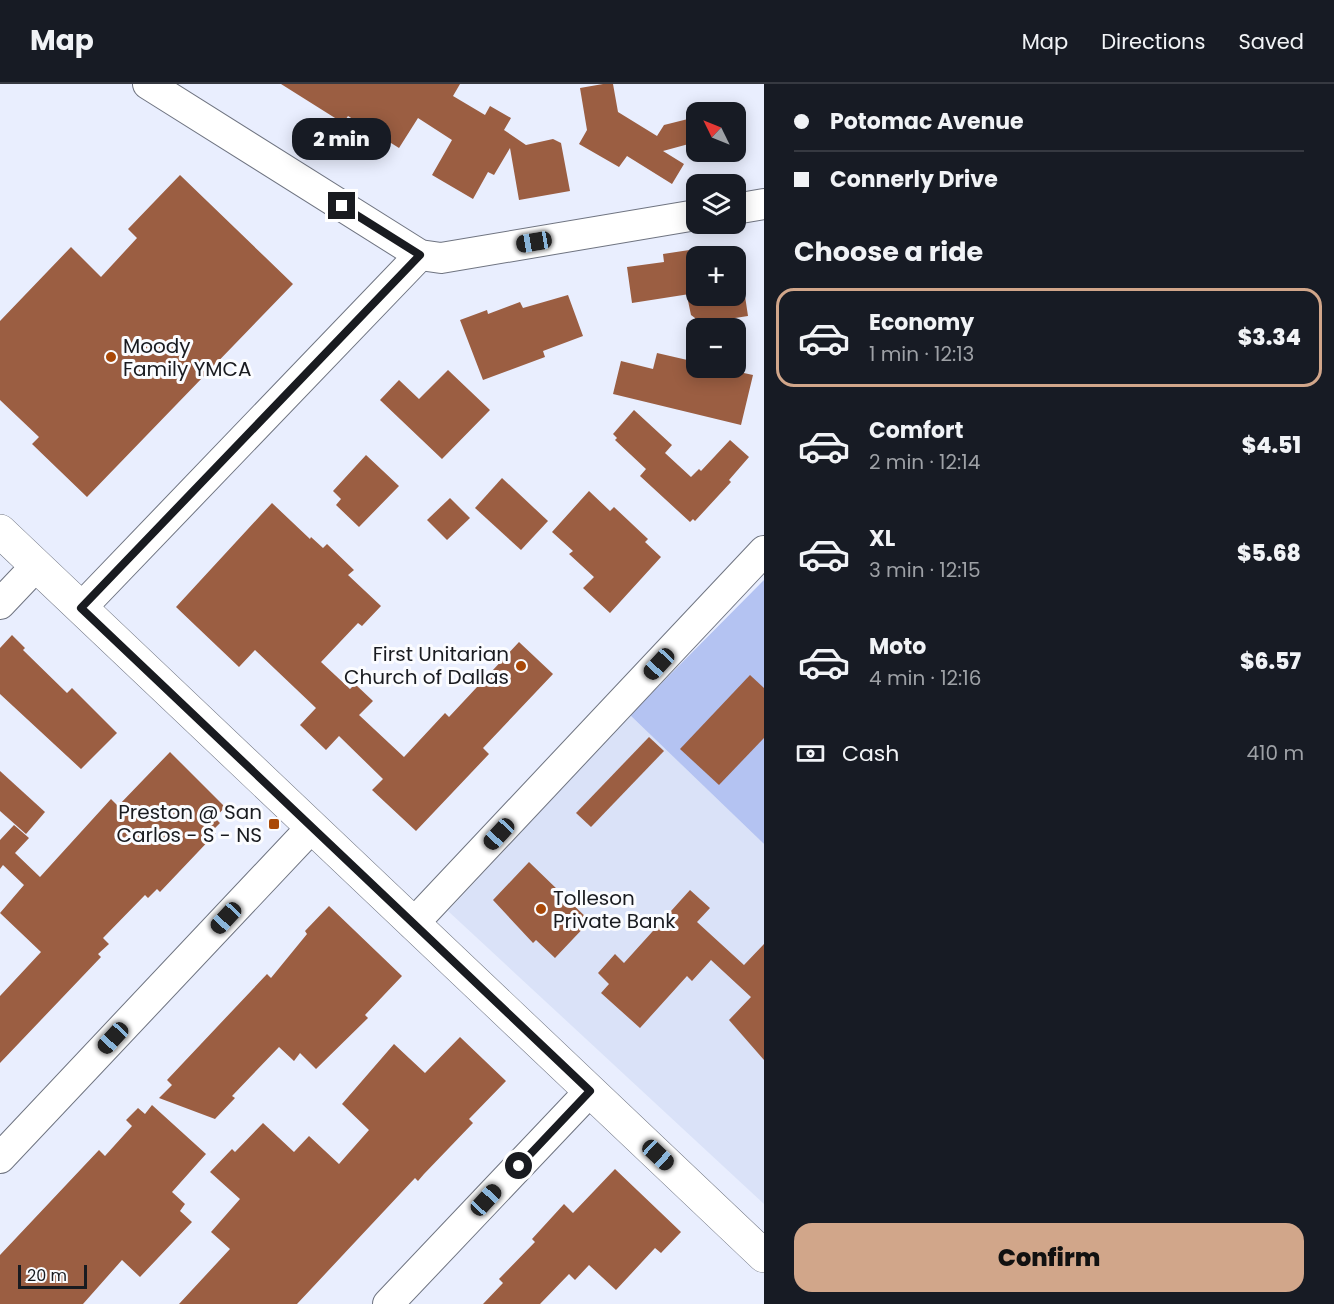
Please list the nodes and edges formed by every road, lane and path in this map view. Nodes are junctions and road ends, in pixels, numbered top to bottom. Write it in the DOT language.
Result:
graph roads {
  1 [pos="148,84"];
  2 [pos="764,204"];
  3 [pos="746,206"];
  4 [pos="686,217"];
  5 [pos="420,255"];
  6 [pos="0,531"];
  7 [pos="764,551"];
  8 [pos="36,566"];
  9 [pos="0,604"];
  10 [pos="81,608"];
  11 [pos="312,827"];
  12 [pos="413,924"];
  13 [pos="590,1091"];
  14 [pos="0,1158"];
  15 [pos="764,1256"];
  16 [pos="388,1304"];
  1 -- 5 [label="street"];
  2 -- 3 [label="street"];
  4 -- 5 [label="street"];
  5 -- 10 [label="street"];
  6 -- 8 [label="main road"];
  7 -- 12 [label="street"];
  8 -- 9 [label="street"];
  8 -- 10 [label="main road"];
  10 -- 11 [label="main road"];
  11 -- 12 [label="main road"];
  11 -- 14 [label="street"];
  12 -- 13 [label="main road"];
  13 -- 15 [label="main road"];
  13 -- 16 [label="street"];
}
